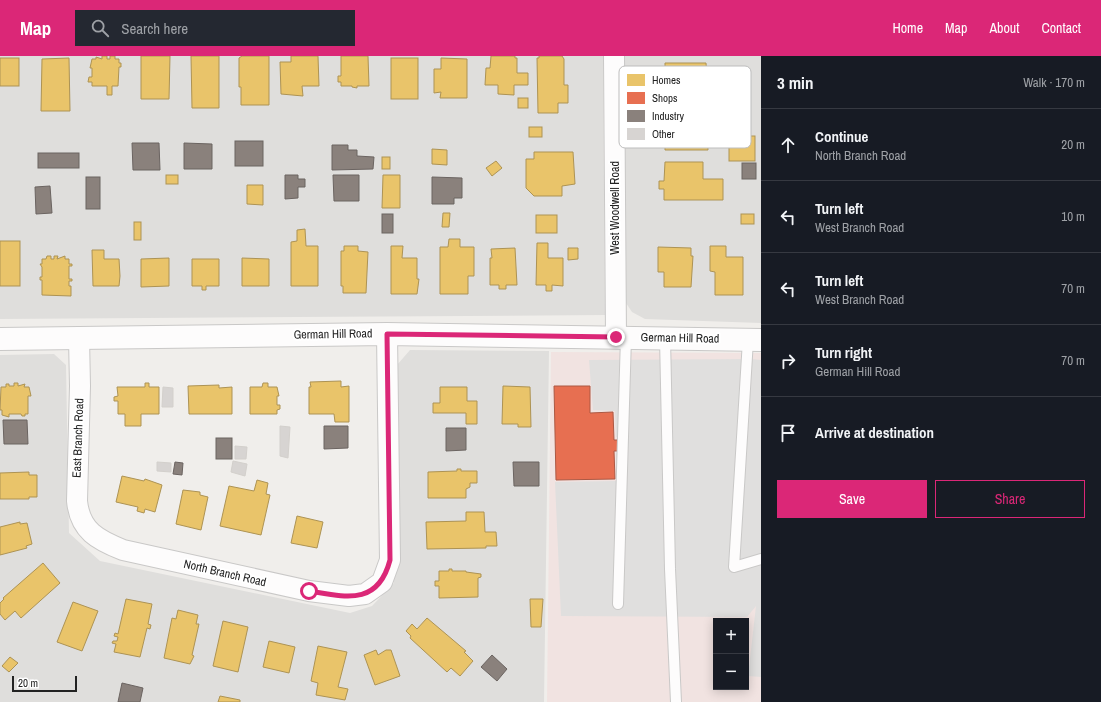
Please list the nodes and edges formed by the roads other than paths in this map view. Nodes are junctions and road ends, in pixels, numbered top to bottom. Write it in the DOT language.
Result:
graph roads {
  1 [pos="614,56"];
  2 [pos="387,334"];
  3 [pos="621,337"];
  4 [pos="78,338"];
  5 [pos="665,338"];
  6 [pos="0,339"];
  7 [pos="755,340"];
  8 [pos="90,534"];
  9 [pos="761,559"];
  10 [pos="618,604"];
  11 [pos="676,702"];
  1 -- 3 [label="street, West Woodwell Road"];
  2 -- 3 [label="street, German Hill Road"];
  2 -- 4 [label="street, German Hill Road"];
  2 -- 8 [label="street, North Branch Road"];
  3 -- 5 [label="street, German Hill Road"];
  3 -- 10 [label="lane"];
  4 -- 6 [label="street, German Hill Road"];
  4 -- 8 [label="street, East Branch Road"];
  5 -- 7 [label="street, German Hill Road"];
  5 -- 11 [label="lane"];
  7 -- 9 [label="lane"];
}
